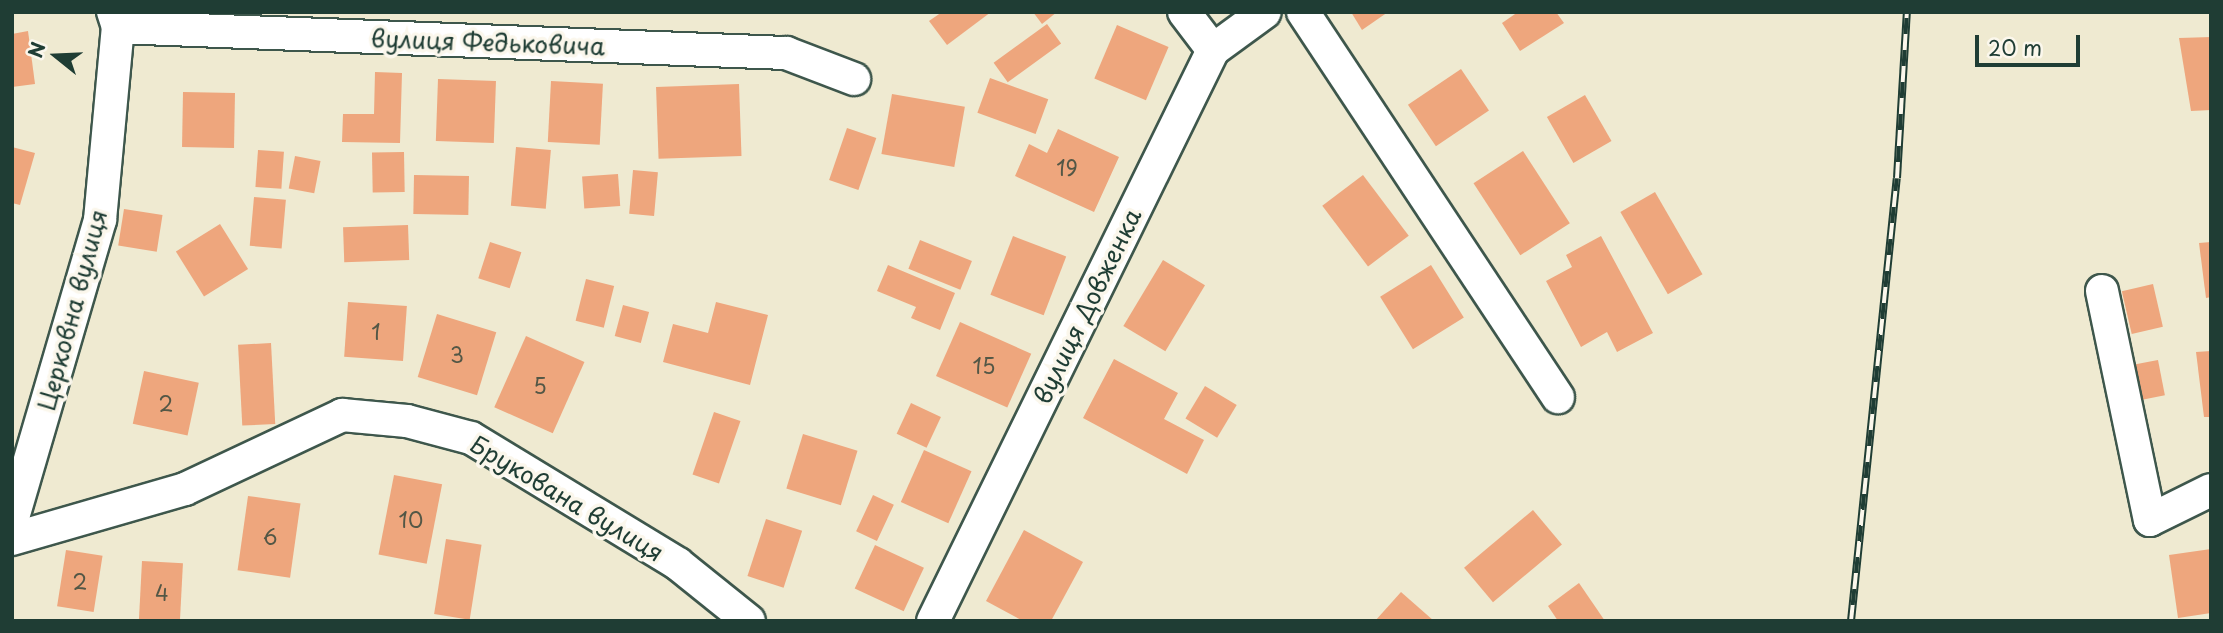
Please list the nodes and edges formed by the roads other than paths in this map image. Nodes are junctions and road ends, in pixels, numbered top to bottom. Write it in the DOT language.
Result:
graph roads {
  1 [pos="1184,12"];
  2 [pos="1265,12"];
  3 [pos="1303,12"];
  4 [pos="116,20"];
  5 [pos="1213,50"];
  6 [pos="854,79"];
  7 [pos="2102,291"];
  8 [pos="1558,397"];
  9 [pos="2211,490"];
  10 [pos="12,522"];
  11 [pos="12,539"];
  12 [pos="749,621"];
  13 [pos="933,621"];
  1 -- 5 [label="street"];
  2 -- 5 [label="street, вулиця Довженка"];
  3 -- 8 [label="street"];
  4 -- 6 [label="street, вулиця Федьковича"];
  4 -- 10 [label="street, Церковна вулиця"];
  5 -- 13 [label="street, вулиця Довженка"];
  7 -- 9 [label="street"];
  11 -- 12 [label="street, Брукована вулиця"];
}
